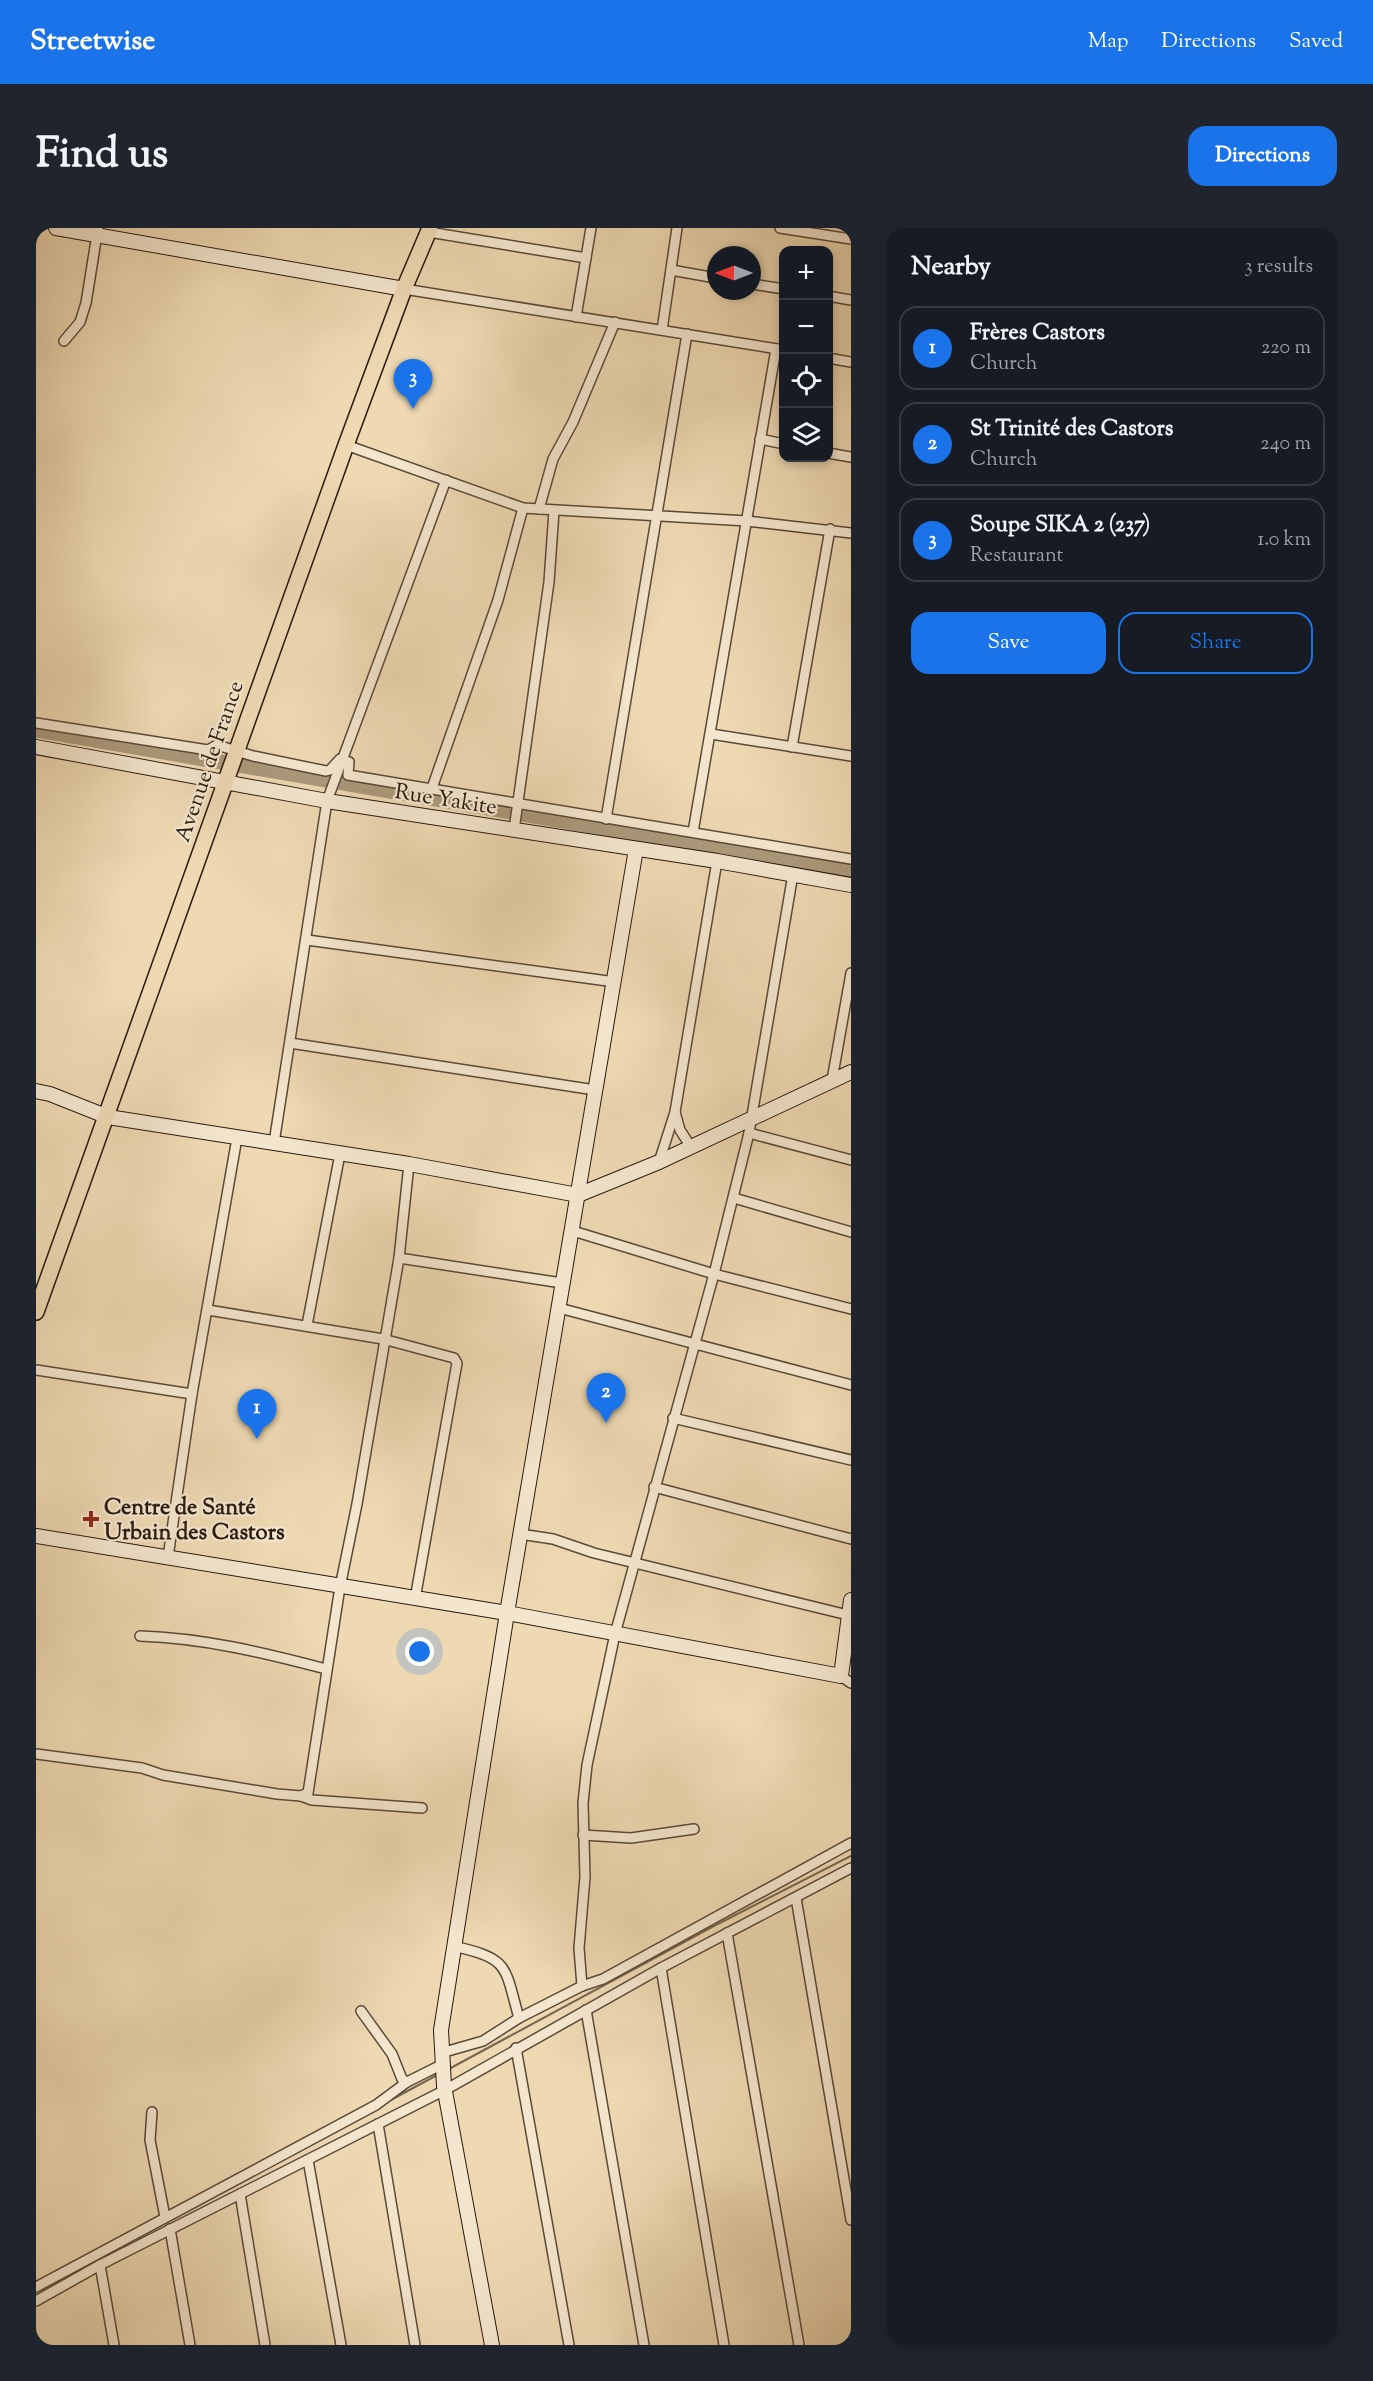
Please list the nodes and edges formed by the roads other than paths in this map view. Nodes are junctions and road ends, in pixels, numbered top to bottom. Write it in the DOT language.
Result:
graph roads {
  1 [pos="56,228"];
  2 [pos="591,228"];
  3 [pos="677,228"];
  4 [pos="780,228"];
  5 [pos="430,230"];
  6 [pos="97,231"];
  7 [pos="851,239"];
  8 [pos="586,258"];
  9 [pos="671,270"];
  10 [pos="707,276"];
  11 [pos="761,285"];
  12 [pos="779,288"];
  13 [pos="404,289"];
  14 [pos="833,297"];
  15 [pos="851,300"];
  16 [pos="576,317"];
  17 [pos="615,322"];
  18 [pos="662,330"];
  19 [pos="687,334"];
  20 [pos="64,341"];
  21 [pos="779,350"];
  22 [pos="779,354"];
  23 [pos="833,359"];
  24 [pos="851,362"];
  25 [pos="760,439"];
  26 [pos="779,443"];
  27 [pos="346,445"];
  28 [pos="833,454"];
  29 [pos="851,457"];
  30 [pos="446,480"];
  31 [pos="523,508"];
  32 [pos="539,509"];
  33 [pos="554,511"];
  34 [pos="656,515"];
  35 [pos="747,521"];
  36 [pos="830,529"];
  37 [pos="851,533"];
  38 [pos="36,723"];
  39 [pos="711,734"];
  40 [pos="36,747"];
  41 [pos="792,747"];
  42 [pos="235,752"];
  43 [pos="851,756"];
  44 [pos="344,759"];
  45 [pos="226,777"];
  46 [pos="432,788"];
  47 [pos="328,799"];
  48 [pos="518,804"];
  49 [pos="606,819"];
  50 [pos="514,830"];
  51 [pos="693,832"];
  52 [pos="636,849"];
  53 [pos="851,859"];
  54 [pos="717,861"];
  55 [pos="793,874"];
  56 [pos="851,885"];
  57 [pos="307,940"];
  58 [pos="851,973"];
  59 [pos="615,982"];
  60 [pos="290,1043"];
  61 [pos="851,1072"];
  62 [pos="832,1080"];
  63 [pos="595,1090"];
  64 [pos="36,1091"];
  65 [pos="675,1112"];
  66 [pos="108,1117"];
  67 [pos="751,1126"];
  68 [pos="237,1138"];
  69 [pos="274,1143"];
  70 [pos="691,1147"];
  71 [pos="340,1154"];
  72 [pos="851,1160"];
  73 [pos="659,1162"];
  74 [pos="409,1164"];
  75 [pos="578,1195"];
  76 [pos="734,1198"];
  77 [pos="573,1230"];
  78 [pos="851,1232"];
  79 [pos="399,1258"];
  80 [pos="714,1274"];
  81 [pos="562,1283"];
  82 [pos="559,1308"];
  83 [pos="851,1309"];
  84 [pos="208,1310"];
  85 [pos="36,1312"];
  86 [pos="307,1325"];
  87 [pos="383,1339"];
  88 [pos="695,1344"];
  89 [pos="36,1370"];
  90 [pos="851,1385"];
  91 [pos="192,1394"];
  92 [pos="673,1418"];
  93 [pos="851,1460"];
  94 [pos="654,1487"];
  95 [pos="520,1534"];
  96 [pos="36,1536"];
  97 [pos="851,1539"];
  98 [pos="168,1557"];
  99 [pos="636,1563"];
  100 [pos="340,1587"];
  101 [pos="415,1599"];
  102 [pos="851,1600"];
  103 [pos="507,1613"];
  104 [pos="848,1615"];
  105 [pos="615,1634"];
  106 [pos="140,1636"];
  107 [pos="326,1669"];
  108 [pos="846,1679"];
  109 [pos="36,1754"];
  110 [pos="302,1797"];
  111 [pos="422,1808"];
  112 [pos="694,1829"];
  113 [pos="583,1835"];
  114 [pos="851,1843"];
  115 [pos="851,1868"];
  116 [pos="796,1898"];
  117 [pos="727,1933"];
  118 [pos="453,1946"];
  119 [pos="661,1968"];
  120 [pos="582,1986"];
  121 [pos="586,2010"];
  122 [pos="361,2011"];
  123 [pos="519,2018"];
  124 [pos="516,2048"];
  125 [pos="441,2059"];
  126 [pos="407,2082"];
  127 [pos="444,2088"];
  128 [pos="152,2112"];
  129 [pos="378,2124"];
  130 [pos="308,2160"];
  131 [pos="240,2194"];
  132 [pos="165,2217"];
  133 [pos="851,2220"];
  134 [pos="170,2229"];
  135 [pos="100,2265"];
  136 [pos="36,2287"];
  137 [pos="36,2301"];
  138 [pos="114,2345"];
  139 [pos="190,2345"];
  140 [pos="265,2345"];
  141 [pos="341,2345"];
  142 [pos="415,2345"];
  143 [pos="492,2345"];
  144 [pos="569,2345"];
  145 [pos="644,2345"];
  146 [pos="724,2345"];
  147 [pos="799,2345"];
  1 -- 6 [label="street"];
  2 -- 8 [label="street"];
  3 -- 9 [label="street"];
  4 -- 7 [label="street"];
  5 -- 8 [label="street"];
  5 -- 13 [label="main road, Avenue de France"];
  6 -- 13 [label="street"];
  6 -- 20 [label="street"];
  8 -- 16 [label="street"];
  9 -- 10 [label="street"];
  9 -- 18 [label="street"];
  11 -- 12 [label="street"];
  13 -- 16 [label="street"];
  13 -- 27 [label="main road, Avenue de France"];
  14 -- 15 [label="street"];
  16 -- 17 [label="street"];
  17 -- 18 [label="street"];
  17 -- 32 [label="street"];
  18 -- 19 [label="street"];
  19 -- 21 [label="street"];
  19 -- 34 [label="street"];
  22 -- 25 [label="street"];
  23 -- 24 [label="street"];
  25 -- 26 [label="street"];
  25 -- 35 [label="street"];
  27 -- 30 [label="street"];
  27 -- 42 [label="main road, Avenue de France"];
  28 -- 29 [label="street"];
  30 -- 31 [label="street"];
  30 -- 44 [label="street"];
  31 -- 32 [label="street"];
  31 -- 46 [label="street"];
  32 -- 33 [label="street"];
  33 -- 34 [label="street"];
  33 -- 48 [label="street"];
  34 -- 35 [label="street"];
  34 -- 49 [label="street"];
  35 -- 36 [label="street"];
  35 -- 39 [label="street"];
  36 -- 37 [label="street"];
  36 -- 41 [label="street"];
  38 -- 42 [label="street"];
  39 -- 41 [label="street"];
  39 -- 51 [label="street"];
  40 -- 45 [label="street, Rue Yakite"];
  41 -- 43 [label="street"];
  42 -- 44 [label="street"];
  42 -- 45 [label="main road, Avenue de France"];
  44 -- 46 [label="street"];
  44 -- 47 [label="street"];
  45 -- 47 [label="street, Rue Yakite"];
  45 -- 66 [label="main road, Avenue de France"];
  46 -- 48 [label="street"];
  47 -- 50 [label="street, Rue Yakite"];
  47 -- 57 [label="street"];
  48 -- 49 [label="street"];
  48 -- 50 [label="street"];
  49 -- 51 [label="street"];
  50 -- 52 [label="street, Rue Yakite"];
  51 -- 53 [label="street"];
  52 -- 54 [label="street, Rue Yakite"];
  52 -- 59 [label="street"];
  54 -- 55 [label="street, Rue Yakite"];
  54 -- 65 [label="street"];
  55 -- 56 [label="street, Rue Yakite"];
  55 -- 67 [label="street"];
  57 -- 59 [label="street"];
  57 -- 60 [label="street"];
  58 -- 62 [label="street"];
  59 -- 63 [label="street"];
  60 -- 63 [label="street"];
  60 -- 69 [label="street"];
  61 -- 62 [label="street"];
  62 -- 67 [label="street"];
  63 -- 75 [label="street"];
  64 -- 66 [label="street"];
  65 -- 70 [label="street"];
  65 -- 73 [label="street"];
  66 -- 68 [label="street"];
  66 -- 85 [label="main road, Avenue de France"];
  67 -- 70 [label="street"];
  67 -- 72 [label="street"];
  67 -- 76 [label="street"];
  68 -- 69 [label="street"];
  68 -- 84 [label="street"];
  69 -- 71 [label="street"];
  70 -- 73 [label="street"];
  71 -- 74 [label="street"];
  71 -- 86 [label="street"];
  73 -- 75 [label="street"];
  74 -- 75 [label="street"];
  74 -- 79 [label="street"];
  75 -- 77 [label="street"];
  76 -- 78 [label="street"];
  76 -- 80 [label="street"];
  77 -- 80 [label="street"];
  77 -- 81 [label="street"];
  79 -- 81 [label="street"];
  79 -- 87 [label="street"];
  80 -- 83 [label="street"];
  80 -- 88 [label="street"];
  81 -- 82 [label="street"];
  82 -- 88 [label="street"];
  82 -- 95 [label="street"];
  84 -- 86 [label="street"];
  84 -- 91 [label="street"];
  86 -- 87 [label="street"];
  87 -- 100 [label="street"];
  87 -- 101 [label="street"];
  88 -- 90 [label="street"];
  88 -- 92 [label="street"];
  89 -- 91 [label="street"];
  91 -- 98 [label="street"];
  92 -- 93 [label="street"];
  92 -- 94 [label="street"];
  94 -- 97 [label="street"];
  94 -- 99 [label="street"];
  95 -- 99 [label="street"];
  95 -- 103 [label="street"];
  96 -- 98 [label="street"];
  98 -- 100 [label="street"];
  99 -- 104 [label="street"];
  99 -- 105 [label="street"];
  100 -- 101 [label="street"];
  100 -- 107 [label="street"];
  101 -- 103 [label="street"];
  102 -- 104 [label="street"];
  103 -- 105 [label="street"];
  103 -- 118 [label="street"];
  104 -- 108 [label="street"];
  105 -- 108 [label="street"];
  105 -- 113 [label="street"];
  106 -- 107 [label="street"];
  107 -- 110 [label="street"];
  109 -- 110 [label="street"];
  110 -- 111 [label="street"];
  112 -- 113 [label="street"];
  113 -- 120 [label="street"];
  114 -- 120 [label="street"];
  115 -- 116 [label="street"];
  116 -- 117 [label="street"];
  116 -- 133 [label="street"];
  117 -- 119 [label="street"];
  117 -- 147 [label="street"];
  118 -- 123 [label="street"];
  118 -- 125 [label="street"];
  119 -- 121 [label="street"];
  119 -- 146 [label="street"];
  120 -- 123 [label="street"];
  121 -- 124 [label="street"];
  121 -- 145 [label="street"];
  122 -- 126 [label="street"];
  123 -- 125 [label="street"];
  124 -- 127 [label="street"];
  124 -- 144 [label="street"];
  125 -- 126 [label="street"];
  125 -- 127 [label="street"];
  126 -- 132 [label="street"];
  127 -- 129 [label="street"];
  127 -- 143 [label="street"];
  128 -- 132 [label="street"];
  129 -- 130 [label="street"];
  129 -- 142 [label="street"];
  130 -- 131 [label="street"];
  130 -- 141 [label="street"];
  131 -- 134 [label="street"];
  131 -- 140 [label="street"];
  132 -- 136 [label="street"];
  134 -- 135 [label="street"];
  134 -- 139 [label="street"];
  135 -- 137 [label="street"];
  135 -- 138 [label="street"];
}
